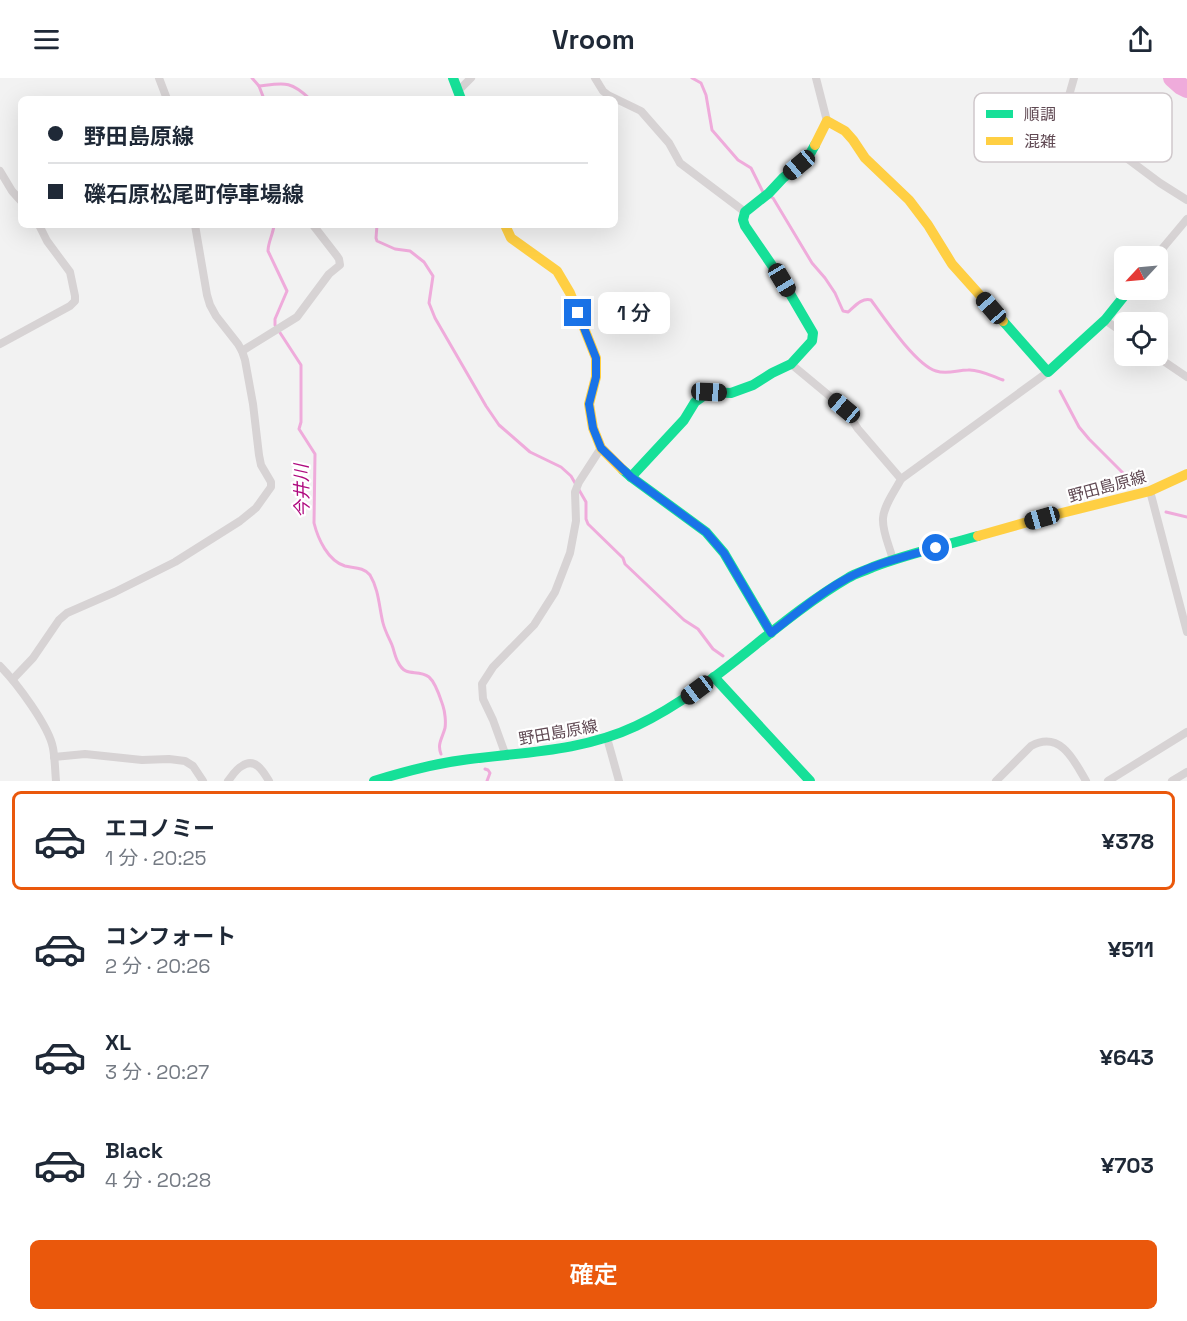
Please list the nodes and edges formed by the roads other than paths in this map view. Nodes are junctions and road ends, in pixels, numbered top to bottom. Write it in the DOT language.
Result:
graph roads {
  1 [pos="159,78"];
  2 [pos="453,78"];
  3 [pos="471,78"];
  4 [pos="595,78"];
  5 [pos="816,78"];
  6 [pos="1074,78"];
  7 [pos="1070,93"];
  8 [pos="460,95"];
  9 [pos="166,96"];
  10 [pos="610,96"];
  11 [pos="618,100"];
  12 [pos="827,121"];
  13 [pos="1132,162"];
  14 [pos="0,171"];
  15 [pos="18,198"];
  16 [pos="1187,200"];
  17 [pos="745,212"];
  18 [pos="1187,219"];
  19 [pos="40,228"];
  20 [pos="196,228"];
  21 [pos="315,228"];
  22 [pos="506,228"];
  23 [pos="1164,246"];
  24 [pos="1121,300"];
  25 [pos="1105,320"];
  26 [pos="1114,326"];
  27 [pos="0,344"];
  28 [pos="242,351"];
  29 [pos="791,364"];
  30 [pos="1168,364"];
  31 [pos="1048,372"];
  32 [pos="1187,377"];
  33 [pos="601,448"];
  34 [pos="1187,474"];
  35 [pos="631,477"];
  36 [pos="900,479"];
  37 [pos="1150,491"];
  38 [pos="894,560"];
  39 [pos="1187,632"];
  40 [pos="771,633"];
  41 [pos="0,666"];
  42 [pos="714,677"];
  43 [pos="13,679"];
  44 [pos="1187,732"];
  45 [pos="607,738"];
  46 [pos="506,756"];
  47 [pos="54,757"];
  48 [pos="1187,772"];
  49 [pos="56,781"];
  50 [pos="203,781"];
  51 [pos="228,781"];
  52 [pos="269,781"];
  53 [pos="374,781"];
  54 [pos="619,781"];
  55 [pos="810,781"];
  56 [pos="996,781"];
  57 [pos="1086,781"];
  58 [pos="1108,781"];
  59 [pos="1172,781"];
  1 -- 9 [label="street"];
  2 -- 8 [label="main road"];
  3 -- 8 [label="street"];
  4 -- 10 [label="street"];
  5 -- 12 [label="street"];
  6 -- 7 [label="street"];
  11 -- 17 [label="street"];
  12 -- 17 [label="main road"];
  12 -- 31 [label="main road"];
  13 -- 16 [label="street"];
  14 -- 15 [label="street"];
  17 -- 29 [label="main road"];
  18 -- 23 [label="street"];
  19 -- 27 [label="street"];
  20 -- 28 [label="street"];
  21 -- 28 [label="street"];
  22 -- 33 [label="main road"];
  24 -- 25 [label="main road"];
  25 -- 26 [label="street"];
  25 -- 31 [label="main road"];
  28 -- 43 [label="street"];
  29 -- 35 [label="main road"];
  29 -- 36 [label="street"];
  30 -- 32 [label="street"];
  31 -- 36 [label="street"];
  33 -- 35 [label="main road"];
  33 -- 46 [label="street"];
  34 -- 37 [label="main road, 野田島原線"];
  35 -- 40 [label="main road"];
  36 -- 38 [label="street"];
  37 -- 38 [label="main road, 野田島原線"];
  37 -- 39 [label="street"];
  38 -- 40 [label="main road, 野田島原線"];
  40 -- 42 [label="main road, 野田島原線"];
  41 -- 43 [label="street"];
  42 -- 45 [label="main road, 野田島原線"];
  42 -- 55 [label="main road"];
  43 -- 47 [label="street"];
  44 -- 58 [label="street"];
  45 -- 46 [label="main road, 野田島原線"];
  45 -- 54 [label="street"];
  46 -- 53 [label="main road, 野田島原線"];
  47 -- 49 [label="street"];
  47 -- 50 [label="street"];
  48 -- 59 [label="street"];
  51 -- 52 [label="street"];
  56 -- 57 [label="street"];
}
